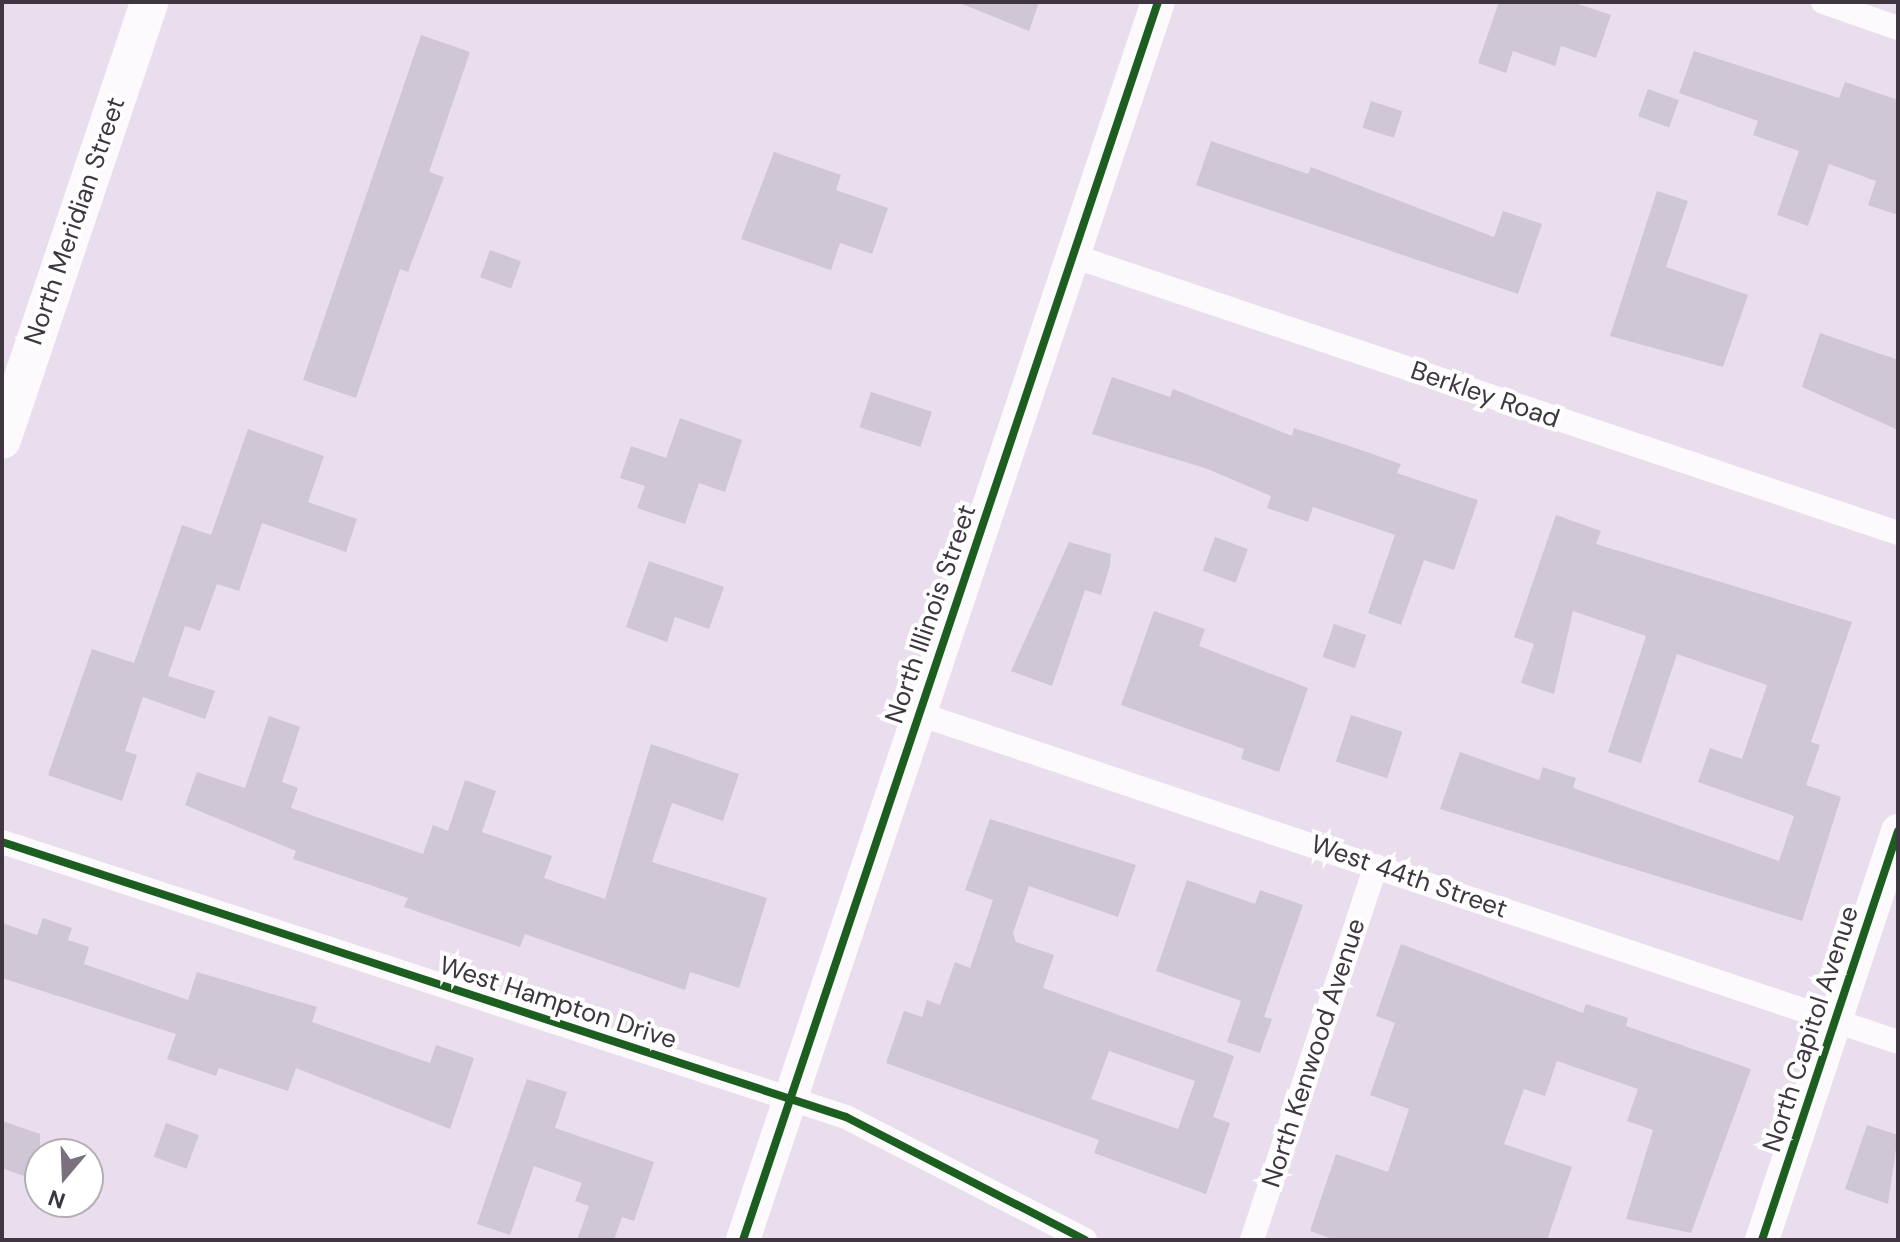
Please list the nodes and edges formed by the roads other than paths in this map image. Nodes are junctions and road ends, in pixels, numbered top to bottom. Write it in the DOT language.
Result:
graph roads {
  1 [pos="149,2"];
  2 [pos="1158,2"];
  3 [pos="1823,2"];
  4 [pos="1898,28"];
  5 [pos="1073,256"];
  6 [pos="2,440"];
  7 [pos="1898,533"];
  8 [pos="919,714"];
  9 [pos="1898,831"];
  10 [pos="2,842"];
  11 [pos="1376,866"];
  12 [pos="1835,1021"];
  13 [pos="1898,1042"];
  14 [pos="790,1100"];
  15 [pos="743,1240"];
  16 [pos="1085,1240"];
  17 [pos="1252,1240"];
  18 [pos="1762,1240"];
  1 -- 6 [label="main road, North Meridian Street"];
  2 -- 5 [label="street, North Illinois Street"];
  3 -- 4 [label="street"];
  5 -- 7 [label="street, Berkley Road"];
  5 -- 8 [label="street, North Illinois Street"];
  8 -- 11 [label="street, West 44th Street"];
  8 -- 14 [label="street, North Illinois Street"];
  9 -- 12 [label="street, North Capitol Avenue"];
  10 -- 14 [label="street, West Hampton Drive"];
  11 -- 12 [label="street, West 44th Street"];
  11 -- 17 [label="street, North Kenwood Avenue"];
  12 -- 13 [label="street, West 44th Street"];
  12 -- 18 [label="street, North Capitol Avenue"];
  14 -- 15 [label="street, North Illinois Street"];
  14 -- 16 [label="street, West Hampton Drive"];
}
